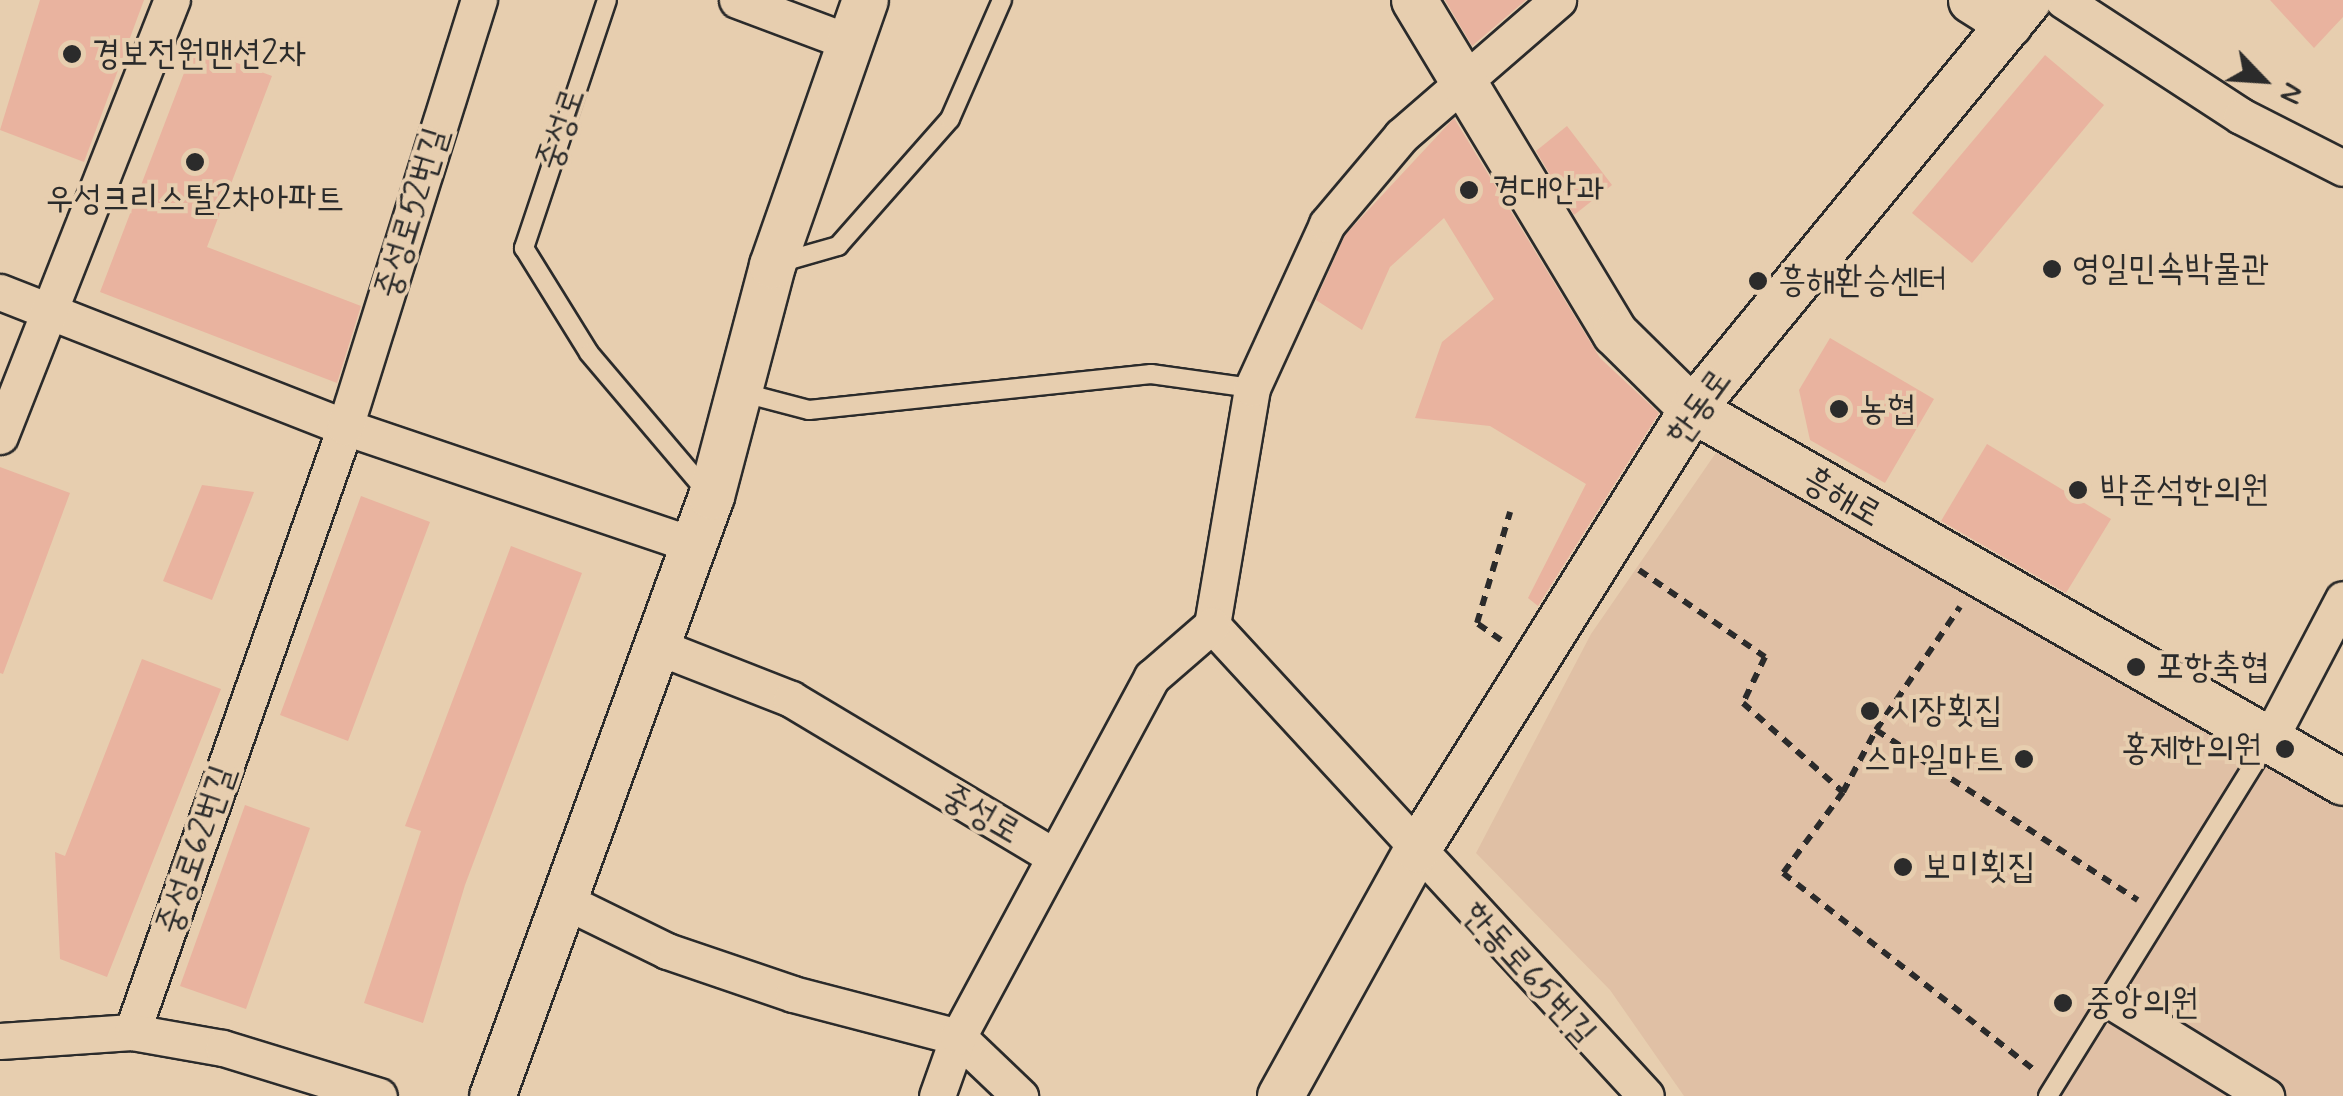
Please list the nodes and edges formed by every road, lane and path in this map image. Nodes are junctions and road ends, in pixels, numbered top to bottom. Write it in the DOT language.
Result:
graph roads {
  1 [pos="172,0"];
  2 [pos="479,0"];
  3 [pos="607,0"];
  4 [pos="737,0"];
  5 [pos="866,0"];
  6 [pos="1414,0"];
  7 [pos="1558,0"];
  8 [pos="1971,0"];
  9 [pos="2063,0"];
  10 [pos="999,6"];
  11 [pos="2019,12"];
  12 [pos="846,41"];
  13 [pos="1458,85"];
  14 [pos="2343,168"];
  15 [pos="772,265"];
  16 [pos="0,292"];
  17 [pos="53,311"];
  18 [pos="1252,388"];
  19 [pos="744,393"];
  20 [pos="1692,409"];
  21 [pos="345,427"];
  22 [pos="0,436"];
  23 [pos="711,496"];
  24 [pos="1510,512"];
  25 [pos="694,545"];
  26 [pos="1608,549"];
  27 [pos="1980,576"];
  28 [pos="2343,598"];
  29 [pos="1212,625"];
  30 [pos="656,646"];
  31 [pos="1535,664"];
  32 [pos="1876,730"];
  33 [pos="2269,740"];
  34 [pos="2339,770"];
  35 [pos="1843,792"];
  36 [pos="1417,849"];
  37 [pos="1053,856"];
  38 [pos="565,901"];
  39 [pos="2164,918"];
  40 [pos="2113,1002"];
  41 [pos="132,1032"];
  42 [pos="958,1037"];
  43 [pos="0,1041"];
  44 [pos="284,1082"];
  45 [pos="2051,1091"];
  46 [pos="2257,1095"];
  47 [pos="379,1096"];
  48 [pos="492,1096"];
  49 [pos="937,1096"];
  50 [pos="1020,1096"];
  51 [pos="1280,1096"];
  52 [pos="1646,1096"];
  1 -- 17 [label="street"];
  2 -- 21 [label="street, 중성로52번길"];
  3 -- 23 [label="lane, 중성로"];
  4 -- 12 [label="street"];
  5 -- 12 [label="street"];
  6 -- 13 [label="street, 흥해로"];
  7 -- 13 [label="street"];
  8 -- 11 [label="street"];
  9 -- 14 [label="street"];
  10 -- 15 [label="lane"];
  11 -- 20 [label="street, 한동로"];
  12 -- 15 [label="street"];
  13 -- 18 [label="street"];
  13 -- 20 [label="street, 흥해로"];
  15 -- 19 [label="street"];
  16 -- 17 [label="street"];
  17 -- 21 [label="street"];
  17 -- 22 [label="street"];
  18 -- 19 [label="lane"];
  18 -- 29 [label="street"];
  19 -- 23 [label="street"];
  20 -- 26 [label="street, 한동로"];
  20 -- 27 [label="street, 흥해로"];
  21 -- 25 [label="street"];
  21 -- 41 [label="street, 중성로62번길"];
  23 -- 25 [label="street"];
  24 -- 31 [label="path"];
  25 -- 30 [label="street"];
  26 -- 31 [label="street, 한동로"];
  26 -- 35 [label="path"];
  27 -- 32 [label="path"];
  27 -- 33 [label="street, 흥해로"];
  28 -- 33 [label="street"];
  29 -- 36 [label="street"];
  29 -- 37 [label="street, 중성로"];
  30 -- 37 [label="street, 중성로"];
  30 -- 38 [label="street"];
  31 -- 36 [label="street, 한동로"];
  32 -- 35 [label="path"];
  32 -- 39 [label="path"];
  33 -- 34 [label="street, 흥해로"];
  33 -- 39 [label="lane"];
  35 -- 45 [label="path"];
  36 -- 51 [label="street, 한동로"];
  36 -- 52 [label="street, 한동로65번길"];
  37 -- 42 [label="street"];
  38 -- 42 [label="street"];
  38 -- 48 [label="street"];
  39 -- 40 [label="lane"];
  40 -- 45 [label="lane"];
  40 -- 46 [label="street"];
  41 -- 43 [label="street"];
  41 -- 44 [label="street"];
  42 -- 49 [label="street"];
  42 -- 50 [label="street"];
  44 -- 47 [label="street"];
}
